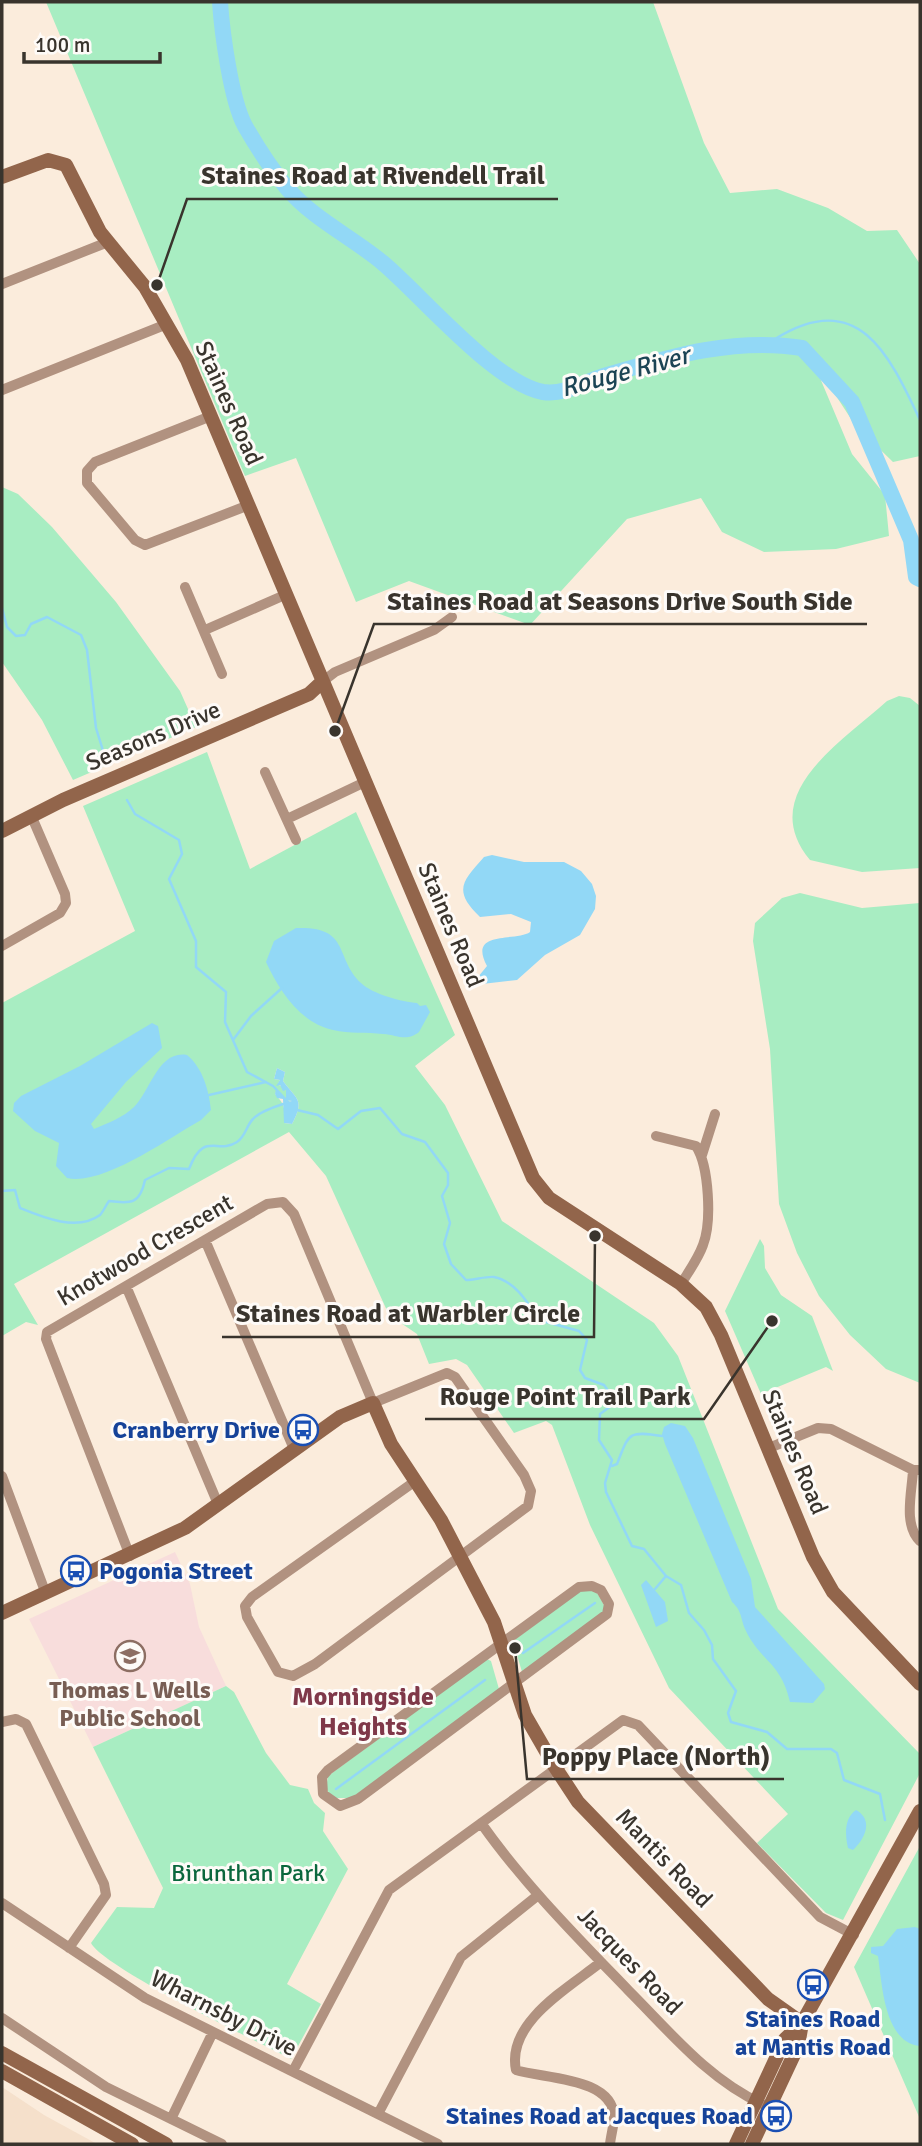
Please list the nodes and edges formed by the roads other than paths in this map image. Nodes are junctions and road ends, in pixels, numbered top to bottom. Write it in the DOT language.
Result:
graph roads {
  1 [pos="2,177"];
  2 [pos="108,242"];
  3 [pos="2,284"];
  4 [pos="167,324"];
  5 [pos="2,390"];
  6 [pos="211,416"];
  7 [pos="249,505"];
  8 [pos="185,587"];
  9 [pos="286,594"];
  10 [pos="452,617"];
  11 [pos="205,630"];
  12 [pos="222,674"];
  13 [pos="322,682"];
  14 [pos="265,772"];
  15 [pos="365,782"];
  16 [pos="31,815"];
  17 [pos="287,819"];
  18 [pos="2,831"];
  19 [pos="296,840"];
  20 [pos="2,946"];
  21 [pos="715,1114"];
  22 [pos="656,1136"];
  23 [pos="702,1155"];
  24 [pos="205,1240"];
  25 [pos="681,1284"];
  26 [pos="125,1286"];
  27 [pos="373,1403"];
  28 [pos="769,1448"];
  29 [pos="295,1449"];
  30 [pos="917,1470"];
  31 [pos="2,1476"];
  32 [pos="414,1482"];
  33 [pos="4,1489"];
  34 [pos="218,1504"];
  35 [pos="920,1541"];
  36 [pos="130,1556"];
  37 [pos="461,1557"];
  38 [pos="46,1594"];
  39 [pos="2,1614"];
  40 [pos="501,1644"];
  41 [pos="920,1684"];
  42 [pos="514,1685"];
  43 [pos="2,1722"];
  44 [pos="555,1767"];
  45 [pos="920,1811"];
  46 [pos="481,1823"];
  47 [pos="537,1896"];
  48 [pos="2,1903"];
  49 [pos="854,1935"];
  50 [pos="69,1948"];
  51 [pos="601,1962"];
  52 [pos="2,2018"];
  53 [pos="802,2023"];
  54 [pos="212,2034"];
  55 [pos="2,2053"];
  56 [pos="2,2071"];
  57 [pos="293,2071"];
  58 [pos="762,2104"];
  59 [pos="378,2114"];
  60 [pos="171,2119"];
  61 [pos="132,2144"];
  62 [pos="166,2144"];
  63 [pos="222,2144"];
  64 [pos="438,2144"];
  65 [pos="610,2144"];
  66 [pos="736,2144"];
  67 [pos="752,2144"];
  1 -- 2 [label="street, Staines Road"];
  2 -- 3 [label="street"];
  2 -- 4 [label="street, Staines Road"];
  4 -- 5 [label="street"];
  4 -- 6 [label="street, Staines Road"];
  6 -- 7 [label="street, Staines Road"];
  6 -- 7 [label="street"];
  7 -- 9 [label="street, Staines Road"];
  8 -- 11 [label="street"];
  9 -- 11 [label="street"];
  9 -- 13 [label="street, Staines Road"];
  10 -- 13 [label="street"];
  11 -- 12 [label="street"];
  13 -- 15 [label="street, Staines Road"];
  13 -- 16 [label="street, Seasons Drive"];
  14 -- 17 [label="street"];
  15 -- 17 [label="street"];
  15 -- 25 [label="street, Staines Road"];
  16 -- 18 [label="street, Seasons Drive"];
  16 -- 20 [label="street"];
  17 -- 19 [label="street"];
  21 -- 23 [label="street"];
  22 -- 23 [label="street"];
  23 -- 25 [label="street"];
  24 -- 26 [label="street, Knotwood Crescent"];
  24 -- 27 [label="street, Knotwood Crescent"];
  24 -- 29 [label="street"];
  25 -- 28 [label="street, Staines Road"];
  26 -- 34 [label="street"];
  26 -- 36 [label="street, Knotwood Crescent"];
  27 -- 29 [label="street"];
  27 -- 32 [label="street, Mantis Road"];
  27 -- 37 [label="street"];
  28 -- 30 [label="street"];
  28 -- 41 [label="street, Staines Road"];
  29 -- 34 [label="street"];
  30 -- 35 [label="street"];
  31 -- 33 [label="street"];
  32 -- 37 [label="street, Mantis Road"];
  32 -- 37 [label="street"];
  33 -- 38 [label="street"];
  34 -- 36 [label="street"];
  36 -- 38 [label="street"];
  37 -- 40 [label="street, Mantis Road"];
  38 -- 39 [label="street"];
  40 -- 42 [label="street, Mantis Road"];
  40 -- 42 [label="street"];
  40 -- 42 [label="street"];
  42 -- 44 [label="street, Mantis Road"];
  43 -- 50 [label="street"];
  44 -- 46 [label="street"];
  44 -- 49 [label="street"];
  44 -- 53 [label="street, Mantis Road"];
  45 -- 49 [label="street"];
  46 -- 47 [label="street, Jacques Road"];
  46 -- 57 [label="street"];
  47 -- 51 [label="street, Jacques Road"];
  47 -- 59 [label="street"];
  48 -- 50 [label="street, Wharnsby Drive"];
  49 -- 53 [label="street"];
  50 -- 54 [label="street, Wharnsby Drive"];
  51 -- 58 [label="street, Jacques Road"];
  51 -- 65 [label="street"];
  52 -- 60 [label="street"];
  53 -- 58 [label="street"];
  54 -- 57 [label="street, Wharnsby Drive"];
  54 -- 60 [label="street"];
  55 -- 62 [label="street"];
  56 -- 61 [label="street"];
  57 -- 59 [label="street, Wharnsby Drive"];
  58 -- 66 [label="street"];
  58 -- 67 [label="street"];
  59 -- 64 [label="street, Wharnsby Drive"];
  60 -- 63 [label="street"];
}
